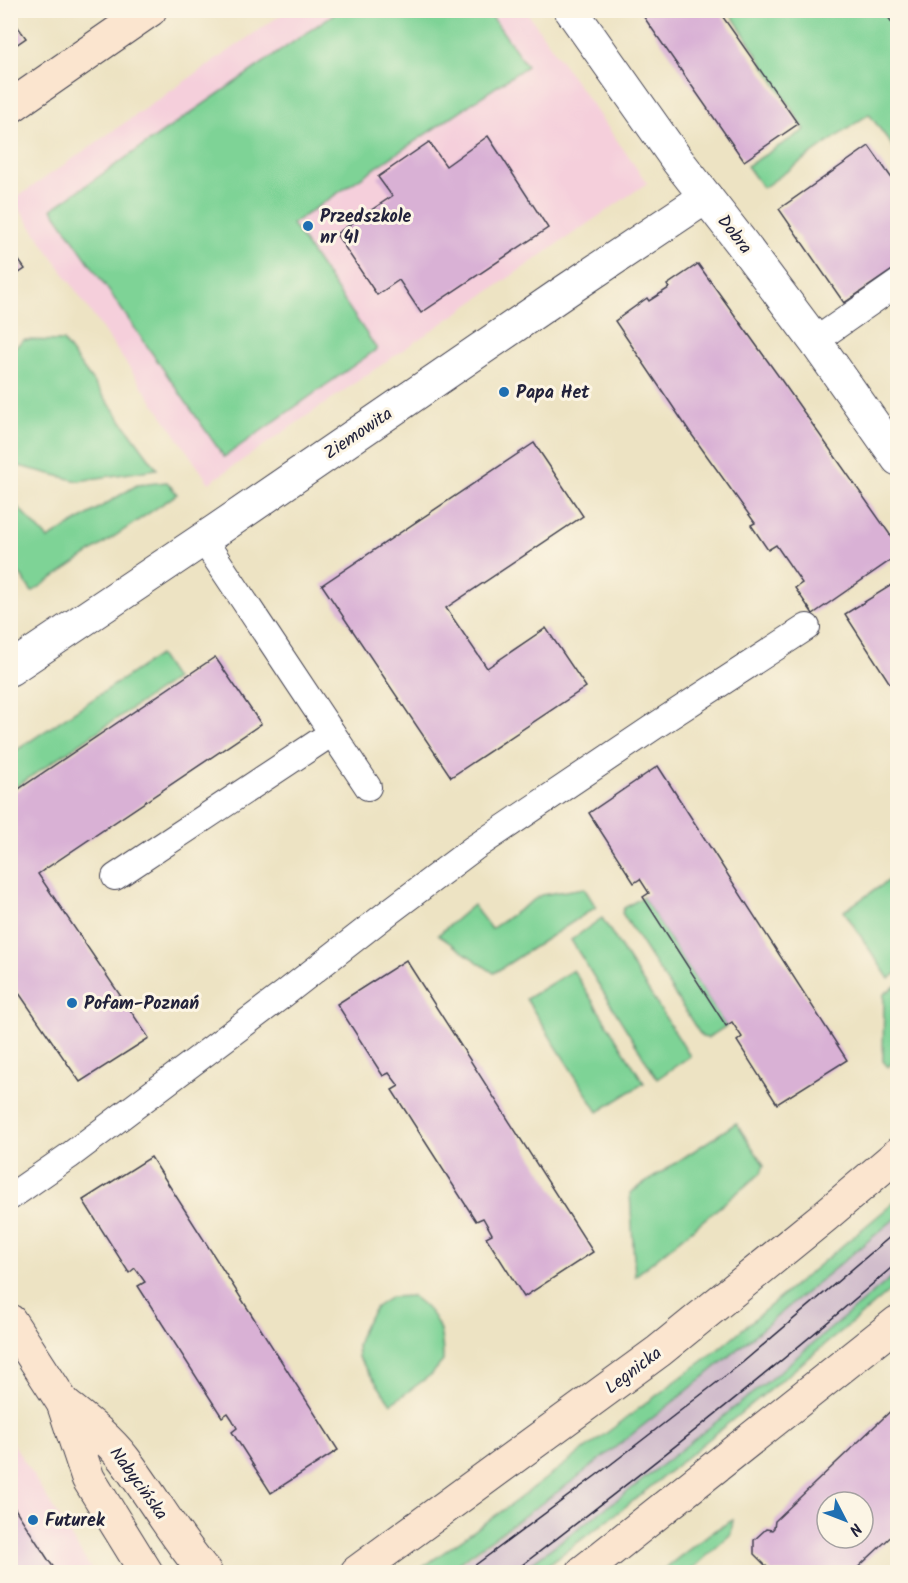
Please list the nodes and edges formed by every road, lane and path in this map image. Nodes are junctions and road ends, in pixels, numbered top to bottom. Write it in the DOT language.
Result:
graph roads {
  1 [pos="571,10"];
  2 [pos="149,11"];
  3 [pos="10,107"];
  4 [pos="706,197"];
  5 [pos="897,283"];
  6 [pos="815,341"];
  7 [pos="897,459"];
  8 [pos="203,539"];
  9 [pos="807,627"];
  10 [pos="10,669"];
  11 [pos="332,733"];
  12 [pos="368,787"];
  13 [pos="116,877"];
  14 [pos="897,1154"];
  15 [pos="10,1197"];
  16 [pos="10,1321"];
  17 [pos="894,1327"];
  18 [pos="63,1403"];
  19 [pos="146,1572"];
  20 [pos="205,1572"];
  21 [pos="357,1572"];
  22 [pos="583,1572"];
  1 -- 4 [label="street, Dobra"];
  2 -- 3 [label="main road"];
  4 -- 6 [label="street, Dobra"];
  4 -- 8 [label="street, Ziemowita"];
  5 -- 6 [label="lane"];
  6 -- 7 [label="street, Dobra"];
  8 -- 10 [label="street, Ziemowita"];
  8 -- 11 [label="lane"];
  9 -- 15 [label="lane"];
  11 -- 12 [label="lane"];
  11 -- 13 [label="lane"];
  14 -- 21 [label="main road, Legnicka"];
  16 -- 18 [label="main road, Nabycińska"];
  17 -- 22 [label="main road"];
  18 -- 19 [label="main road, Nabycińska"];
  18 -- 20 [label="main road, Nabycińska"];
}
